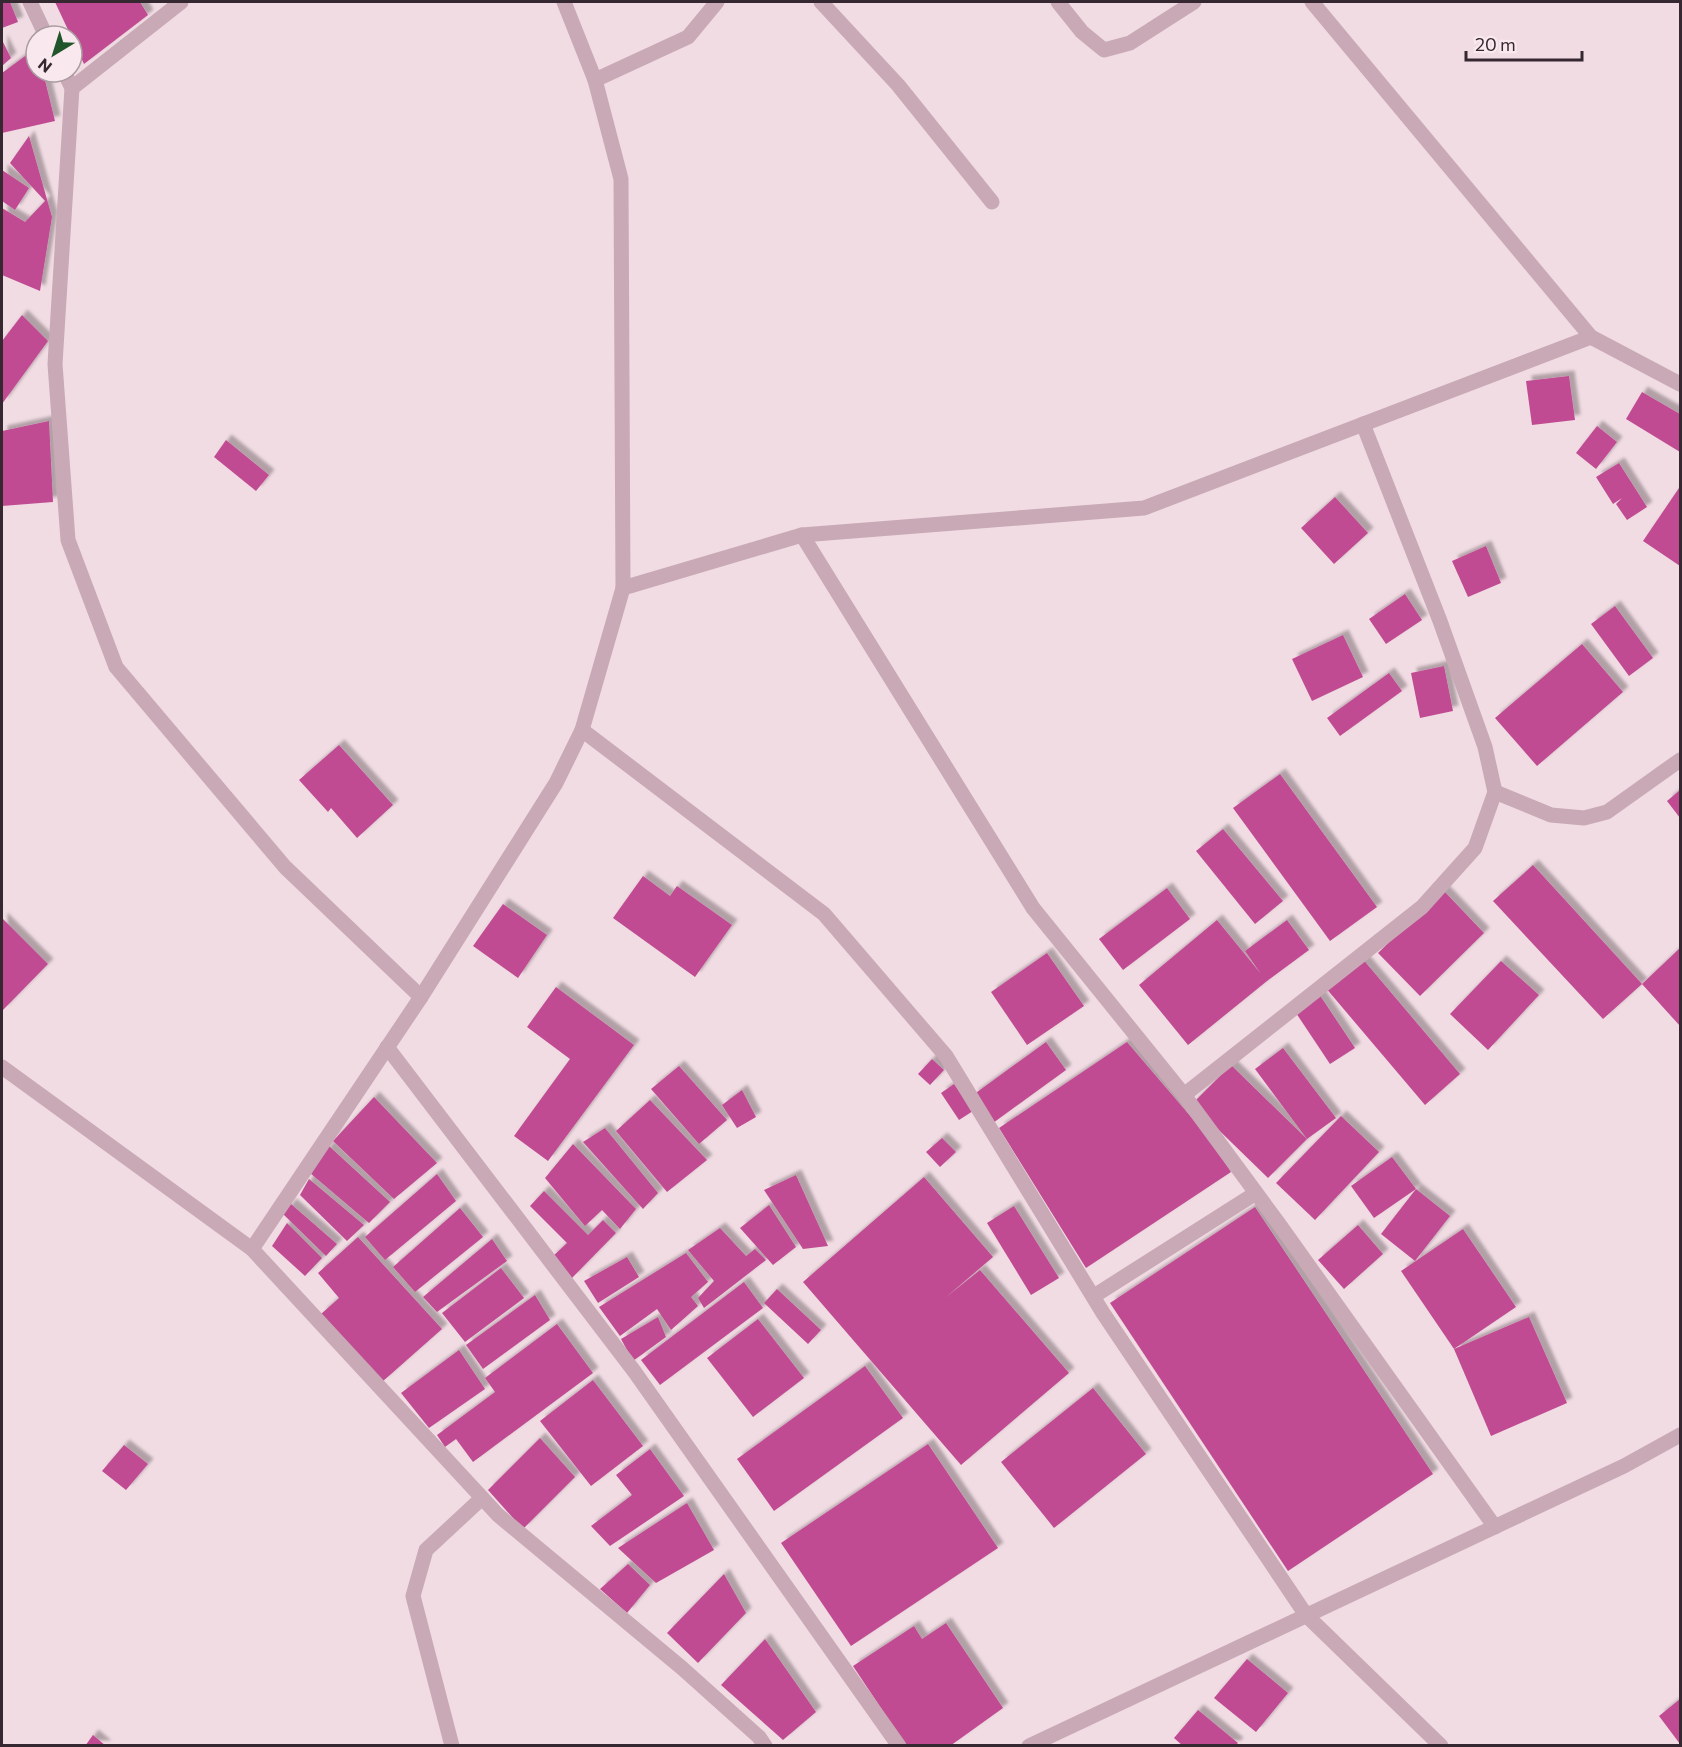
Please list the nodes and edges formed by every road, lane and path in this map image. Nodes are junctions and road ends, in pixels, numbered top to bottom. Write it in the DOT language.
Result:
graph roads {
  1 [pos="30,2"];
  2 [pos="181,2"];
  3 [pos="564,2"];
  4 [pos="717,2"];
  5 [pos="821,2"];
  6 [pos="1058,2"];
  7 [pos="1194,2"];
  8 [pos="1312,2"];
  9 [pos="40,24"];
  10 [pos="595,80"];
  11 [pos="70,84"];
  12 [pos="72,88"];
  13 [pos="992,202"];
  14 [pos="1591,337"];
  15 [pos="1680,384"];
  16 [pos="1363,424"];
  17 [pos="802,535"];
  18 [pos="623,588"];
  19 [pos="582,730"];
  20 [pos="1680,760"];
  21 [pos="1495,792"];
  22 [pos="421,997"];
  23 [pos="387,1047"];
  24 [pos="2,1067"];
  25 [pos="1184,1095"];
  26 [pos="1256,1193"];
  27 [pos="252,1249"];
  28 [pos="1094,1296"];
  29 [pos="1680,1435"];
  30 [pos="482,1498"];
  31 [pos="1495,1527"];
  32 [pos="1306,1615"];
  33 [pos="452,1746"];
  34 [pos="765,1746"];
  35 [pos="899,1746"];
  36 [pos="1029,1746"];
  37 [pos="1441,1746"];
  1 -- 9 [label="street"];
  2 -- 12 [label="street"];
  3 -- 10 [label="street"];
  4 -- 10 [label="street"];
  5 -- 13 [label="street"];
  6 -- 7 [label="street"];
  8 -- 14 [label="street"];
  10 -- 18 [label="street"];
  11 -- 12 [label="street"];
  12 -- 22 [label="street"];
  14 -- 15 [label="street"];
  14 -- 16 [label="street"];
  16 -- 17 [label="street"];
  16 -- 21 [label="street"];
  17 -- 18 [label="street"];
  17 -- 25 [label="street"];
  18 -- 19 [label="street"];
  19 -- 22 [label="street"];
  19 -- 28 [label="street"];
  20 -- 21 [label="street"];
  21 -- 25 [label="street"];
  22 -- 23 [label="street"];
  23 -- 27 [label="street"];
  23 -- 35 [label="street"];
  24 -- 27 [label="street"];
  25 -- 26 [label="street"];
  26 -- 28 [label="street"];
  26 -- 31 [label="street"];
  27 -- 30 [label="street"];
  28 -- 32 [label="street"];
  29 -- 31 [label="street"];
  30 -- 33 [label="street"];
  30 -- 34 [label="street"];
  31 -- 32 [label="street"];
  32 -- 36 [label="street"];
  32 -- 37 [label="street"];
}
